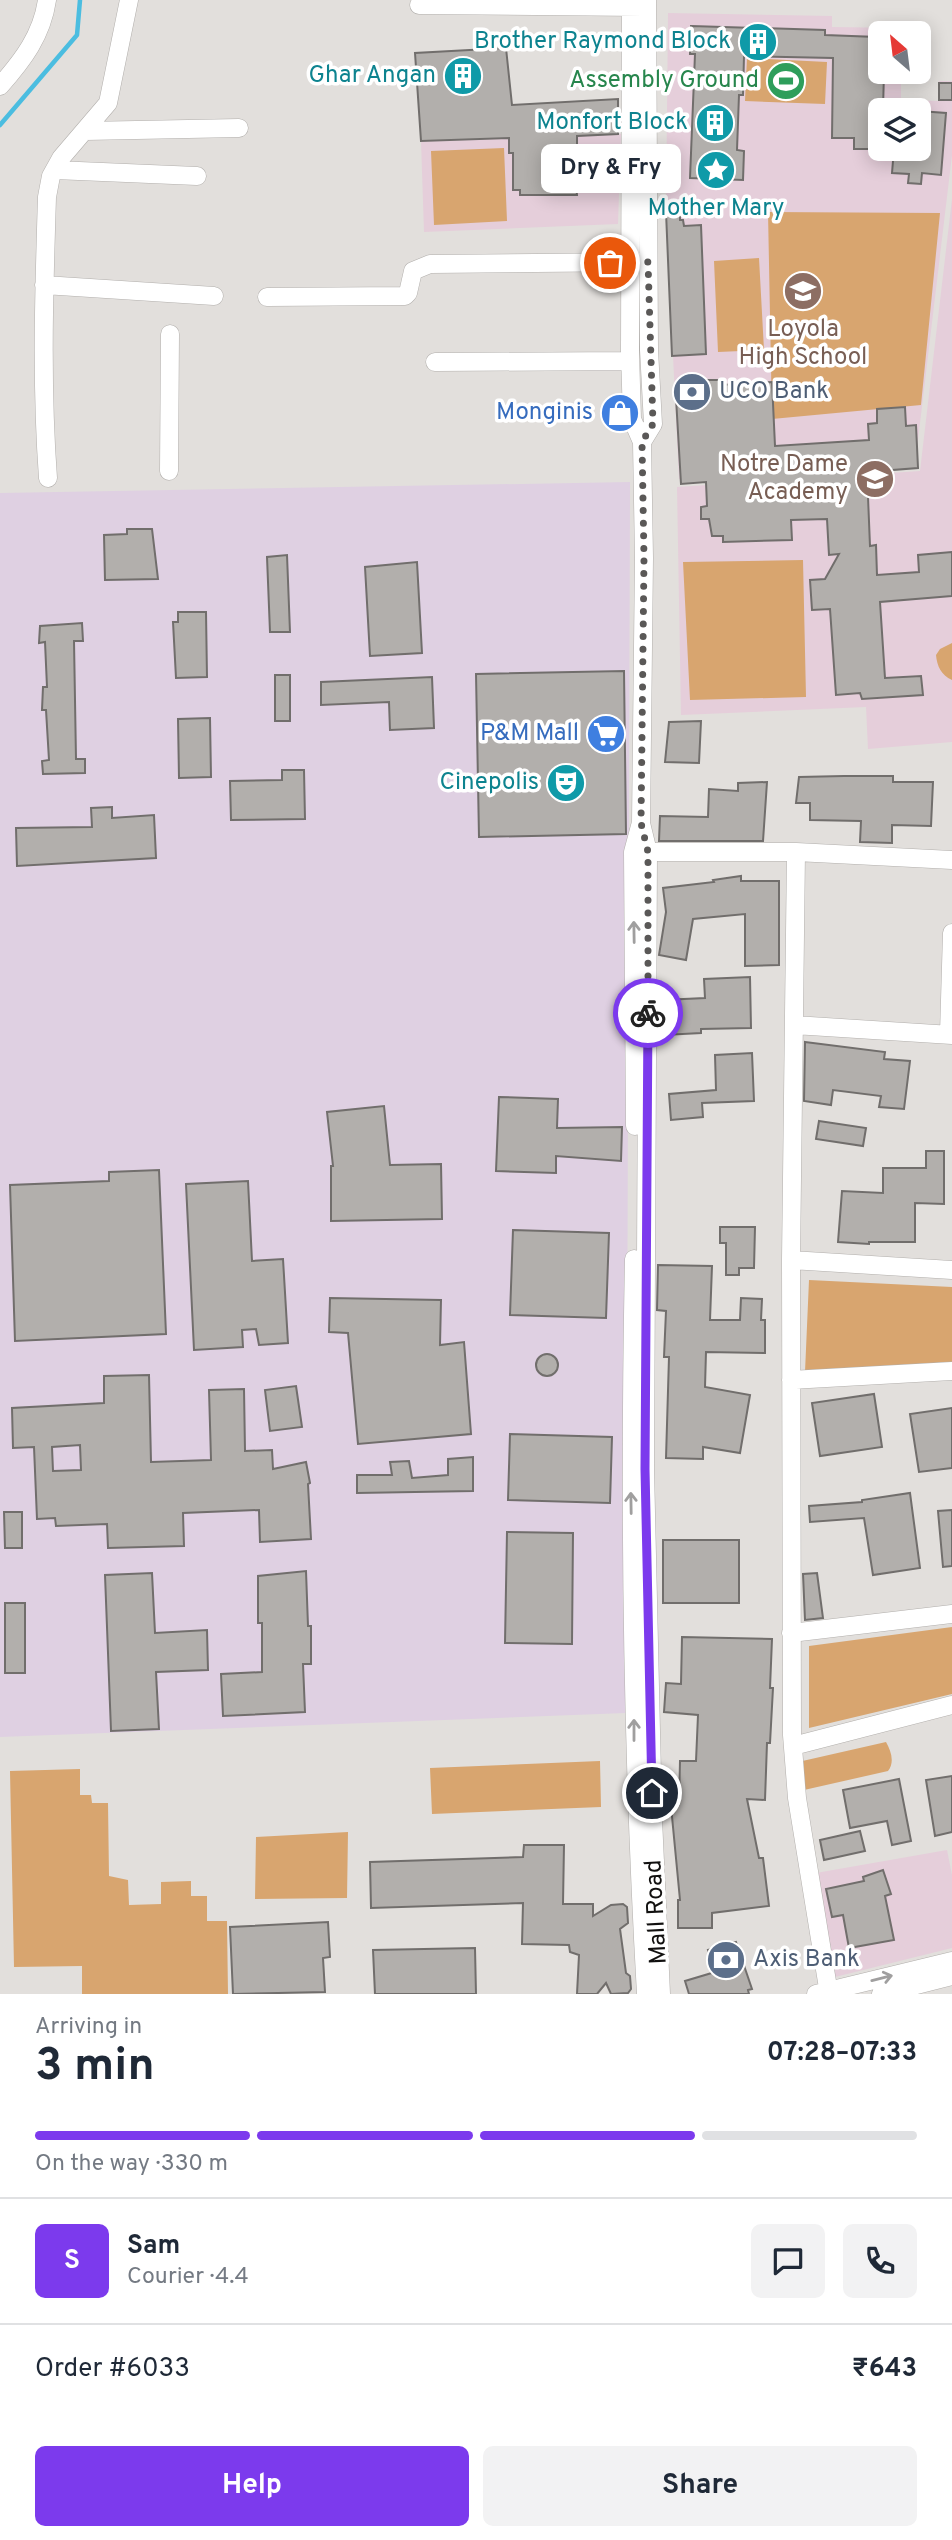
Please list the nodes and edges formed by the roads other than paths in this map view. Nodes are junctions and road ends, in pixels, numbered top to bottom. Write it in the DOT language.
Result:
graph roads {
  1 [pos="47,0"];
  2 [pos="129,0"];
  3 [pos="639,3"];
  4 [pos="419,5"];
  5 [pos="0,86"];
  6 [pos="239,128"];
  7 [pos="85,131"];
  8 [pos="55,170"];
  9 [pos="197,176"];
  10 [pos="639,177"];
  11 [pos="630,262"];
  12 [pos="648,262"];
  13 [pos="44,285"];
  14 [pos="214,296"];
  15 [pos="267,297"];
  16 [pos="170,334"];
  17 [pos="649,350"];
  18 [pos="630,357"];
  19 [pos="435,362"];
  20 [pos="642,442"];
  21 [pos="169,471"];
  22 [pos="48,478"];
  23 [pos="641,852"];
  24 [pos="796,852"];
  25 [pos="952,860"];
  26 [pos="952,933"];
  27 [pos="794,1025"];
  28 [pos="951,1035"];
  29 [pos="791,1260"];
  30 [pos="952,1270"];
  31 [pos="952,1371"];
  32 [pos="791,1380"];
  33 [pos="952,1614"];
  34 [pos="791,1633"];
  35 [pos="952,1705"];
  36 [pos="793,1746"];
  37 [pos="644,1819"];
  38 [pos="952,1961"];
  39 [pos="952,1976"];
  40 [pos="824,1993"];
  41 [pos="646,1994"];
  42 [pos="661,1994"];
  43 [pos="881,1994"];
  1 -- 5 [label="street"];
  2 -- 7 [label="street"];
  3 -- 4 [label="street"];
  3 -- 10 [label="street"];
  6 -- 7 [label="street"];
  7 -- 8 [label="street"];
  8 -- 9 [label="street"];
  8 -- 13 [label="street"];
  10 -- 11 [label="street"];
  10 -- 12 [label="street"];
  11 -- 12 [label="street"];
  11 -- 15 [label="street"];
  11 -- 18 [label="street"];
  12 -- 17 [label="street"];
  13 -- 14 [label="street"];
  13 -- 22 [label="street"];
  16 -- 21 [label="street"];
  17 -- 18 [label="street"];
  17 -- 20 [label="street"];
  18 -- 19 [label="street"];
  18 -- 20 [label="street"];
  20 -- 23 [label="street, Mall Road"];
  23 -- 24 [label="street"];
  23 -- 37 [label="street, Mall Road"];
  24 -- 25 [label="street"];
  24 -- 27 [label="street"];
  26 -- 28 [label="street"];
  27 -- 28 [label="street"];
  27 -- 29 [label="street"];
  29 -- 30 [label="street"];
  29 -- 32 [label="street"];
  31 -- 32 [label="street"];
  32 -- 34 [label="street"];
  33 -- 34 [label="street"];
  34 -- 36 [label="street"];
  35 -- 36 [label="street"];
  36 -- 40 [label="street"];
  37 -- 41 [label="street"];
  37 -- 42 [label="street, Mall Road"];
  40 -- 38 [label="street, one-way"];
  39 -- 43 [label="street"];
}
